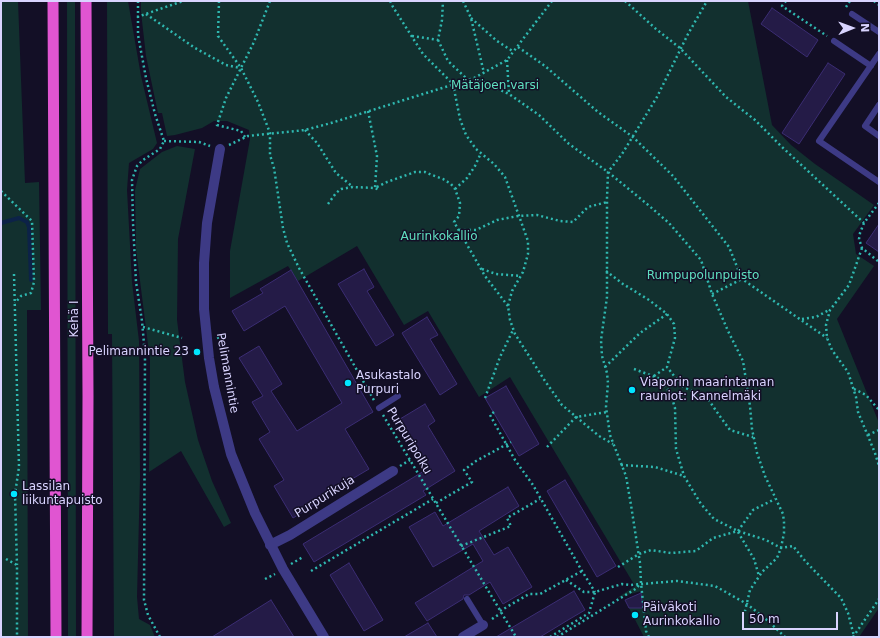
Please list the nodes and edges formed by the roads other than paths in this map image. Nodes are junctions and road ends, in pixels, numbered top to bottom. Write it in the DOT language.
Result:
graph roads {
  1 [pos="53,1"];
  2 [pos="86,1"];
  3 [pos="852,14"];
  4 [pos="879,32"];
  5 [pos="834,41"];
  6 [pos="879,54"];
  7 [pos="871,66"];
  8 [pos="879,105"];
  9 [pos="879,136"];
  10 [pos="220,150"];
  11 [pos="879,182"];
  12 [pos="398,396"];
  13 [pos="379,408"];
  14 [pos="393,471"];
  15 [pos="270,544"];
  16 [pos="467,599"];
  17 [pos="483,625"];
  18 [pos="56,637"];
  19 [pos="87,637"];
  20 [pos="324,637"];
  21 [pos="463,637"];
  1 -- 18 [label="highway, Kehä I"];
  2 -- 19 [label="highway, Kehä I"];
  3 -- 4 [label="lane"];
  5 -- 7 [label="lane"];
  6 -- 7 [label="lane"];
  7 -- 11 [label="lane"];
  8 -- 9 [label="lane"];
  10 -- 15 [label="street, Pelimannintie"];
  12 -- 13 [label="lane"];
  14 -- 15 [label="street, Purpurikuja"];
  15 -- 20 [label="street, Pelimannintie"];
  16 -- 17 [label="lane"];
  17 -- 21 [label="street"];
}
